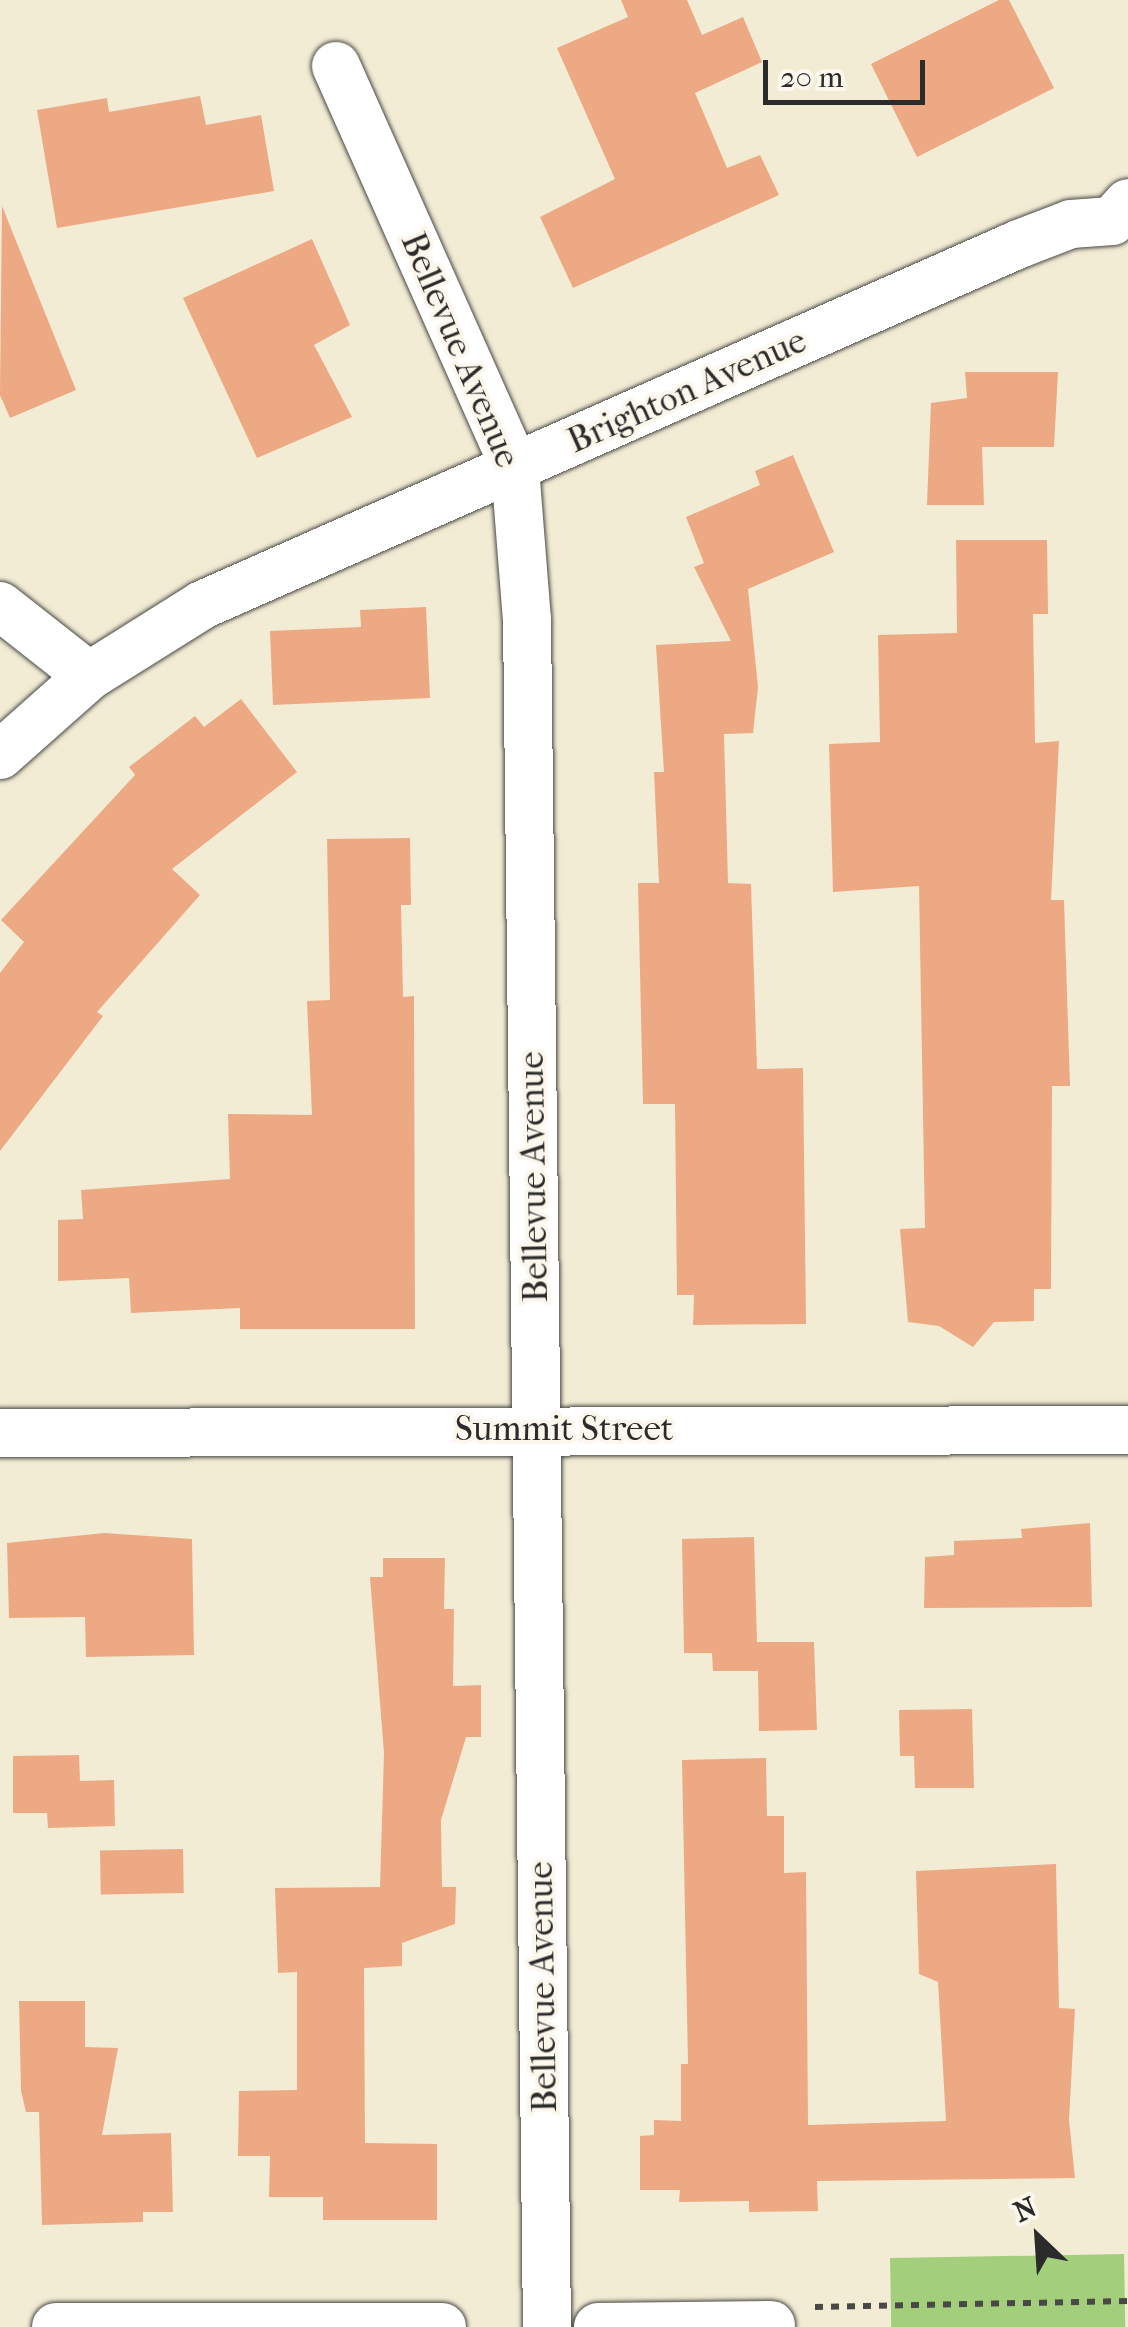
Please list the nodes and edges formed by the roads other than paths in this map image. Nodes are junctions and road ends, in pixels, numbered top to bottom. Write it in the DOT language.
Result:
graph roads {
  1 [pos="336,66"];
  2 [pos="1122,218"];
  3 [pos="516,468"];
  4 [pos="0,606"];
  5 [pos="89,676"];
  6 [pos="0,756"];
  7 [pos="538,1428"];
  8 [pos="1128,1430"];
  9 [pos="0,1433"];
  10 [pos="148,2326"];
  11 [pos="771,2326"];
  12 [pos="56,2327"];
  13 [pos="442,2327"];
  14 [pos="547,2327"];
  15 [pos="598,2327"];
  1 -- 3 [label="street, Bellevue Avenue"];
  2 -- 3 [label="street, Brighton Avenue"];
  3 -- 5 [label="street, Brighton Avenue"];
  3 -- 7 [label="street, Bellevue Avenue"];
  4 -- 5 [label="street"];
  5 -- 6 [label="street, Brighton Avenue"];
  7 -- 8 [label="street, Summit Street"];
  7 -- 9 [label="street, Summit Street"];
  7 -- 14 [label="street, Bellevue Avenue"];
  10 -- 12 [label="street"];
  10 -- 13 [label="street"];
  11 -- 15 [label="street"];
}
